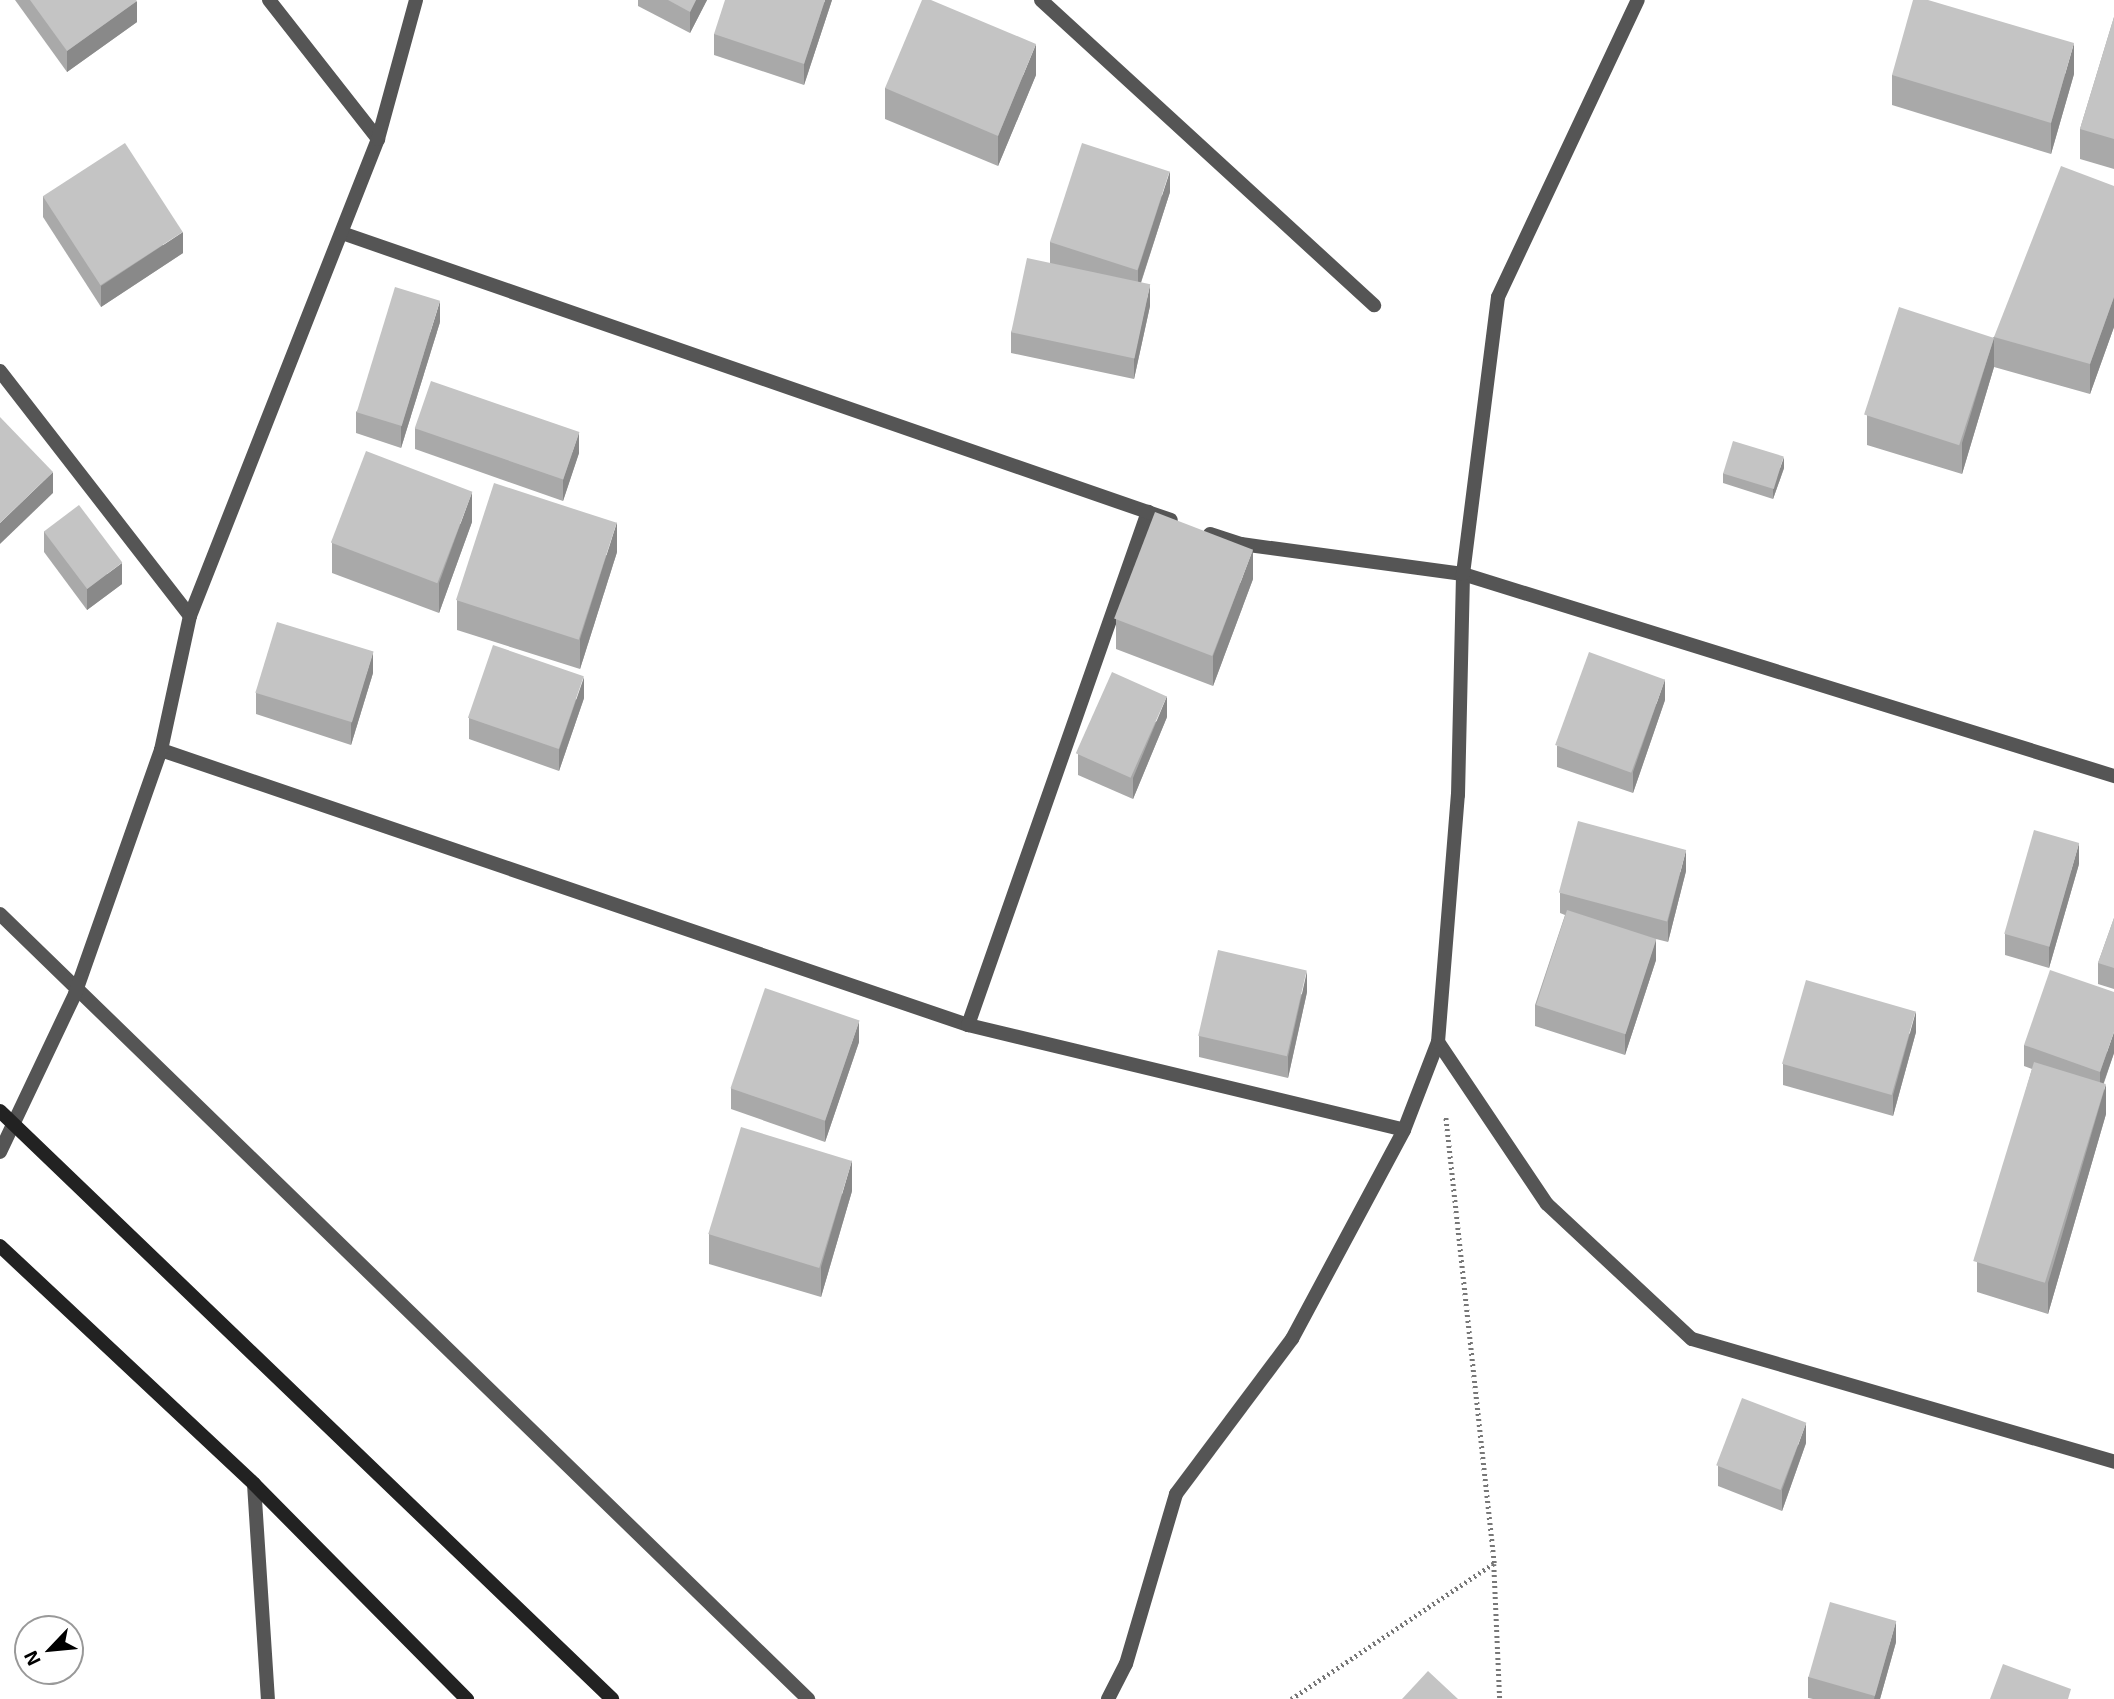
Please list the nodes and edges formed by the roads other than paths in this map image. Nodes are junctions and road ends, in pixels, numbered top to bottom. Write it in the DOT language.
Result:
graph roads {
  1 [pos="269,0"];
  2 [pos="416,0"];
  3 [pos="1041,0"];
  4 [pos="1638,0"];
  5 [pos="378,139"];
  6 [pos="342,233"];
  7 [pos="1374,305"];
  8 [pos="0,371"];
  9 [pos="1148,512"];
  10 [pos="1463,573"];
  11 [pos="190,616"];
  12 [pos="161,750"];
  13 [pos="2114,776"];
  14 [pos="0,914"];
  15 [pos="75,994"];
  16 [pos="968,1025"];
  17 [pos="1438,1042"];
  18 [pos="6,1116"];
  19 [pos="1404,1130"];
  20 [pos="0,1152"];
  21 [pos="0,1246"];
  22 [pos="2114,1462"];
  23 [pos="254,1484"];
  24 [pos="268,1699"];
  25 [pos="467,1699"];
  26 [pos="612,1699"];
  27 [pos="808,1699"];
  28 [pos="1108,1699"];
  1 -- 5 [label="street"];
  2 -- 5 [label="street"];
  3 -- 7 [label="street"];
  4 -- 10 [label="street"];
  5 -- 6 [label="street"];
  6 -- 9 [label="street"];
  6 -- 11 [label="street"];
  8 -- 11 [label="street"];
  9 -- 10 [label="street"];
  9 -- 16 [label="street"];
  10 -- 13 [label="street"];
  10 -- 17 [label="street"];
  11 -- 12 [label="street"];
  12 -- 15 [label="street"];
  12 -- 16 [label="street"];
  14 -- 15 [label="street"];
  15 -- 18 [label="street"];
  15 -- 27 [label="street"];
  16 -- 19 [label="street"];
  17 -- 19 [label="street"];
  17 -- 22 [label="street"];
  18 -- 20 [label="street"];
  18 -- 26 [label="main road"];
  19 -- 28 [label="street"];
  21 -- 23 [label="main road"];
  23 -- 24 [label="street"];
  23 -- 25 [label="main road"];
}
